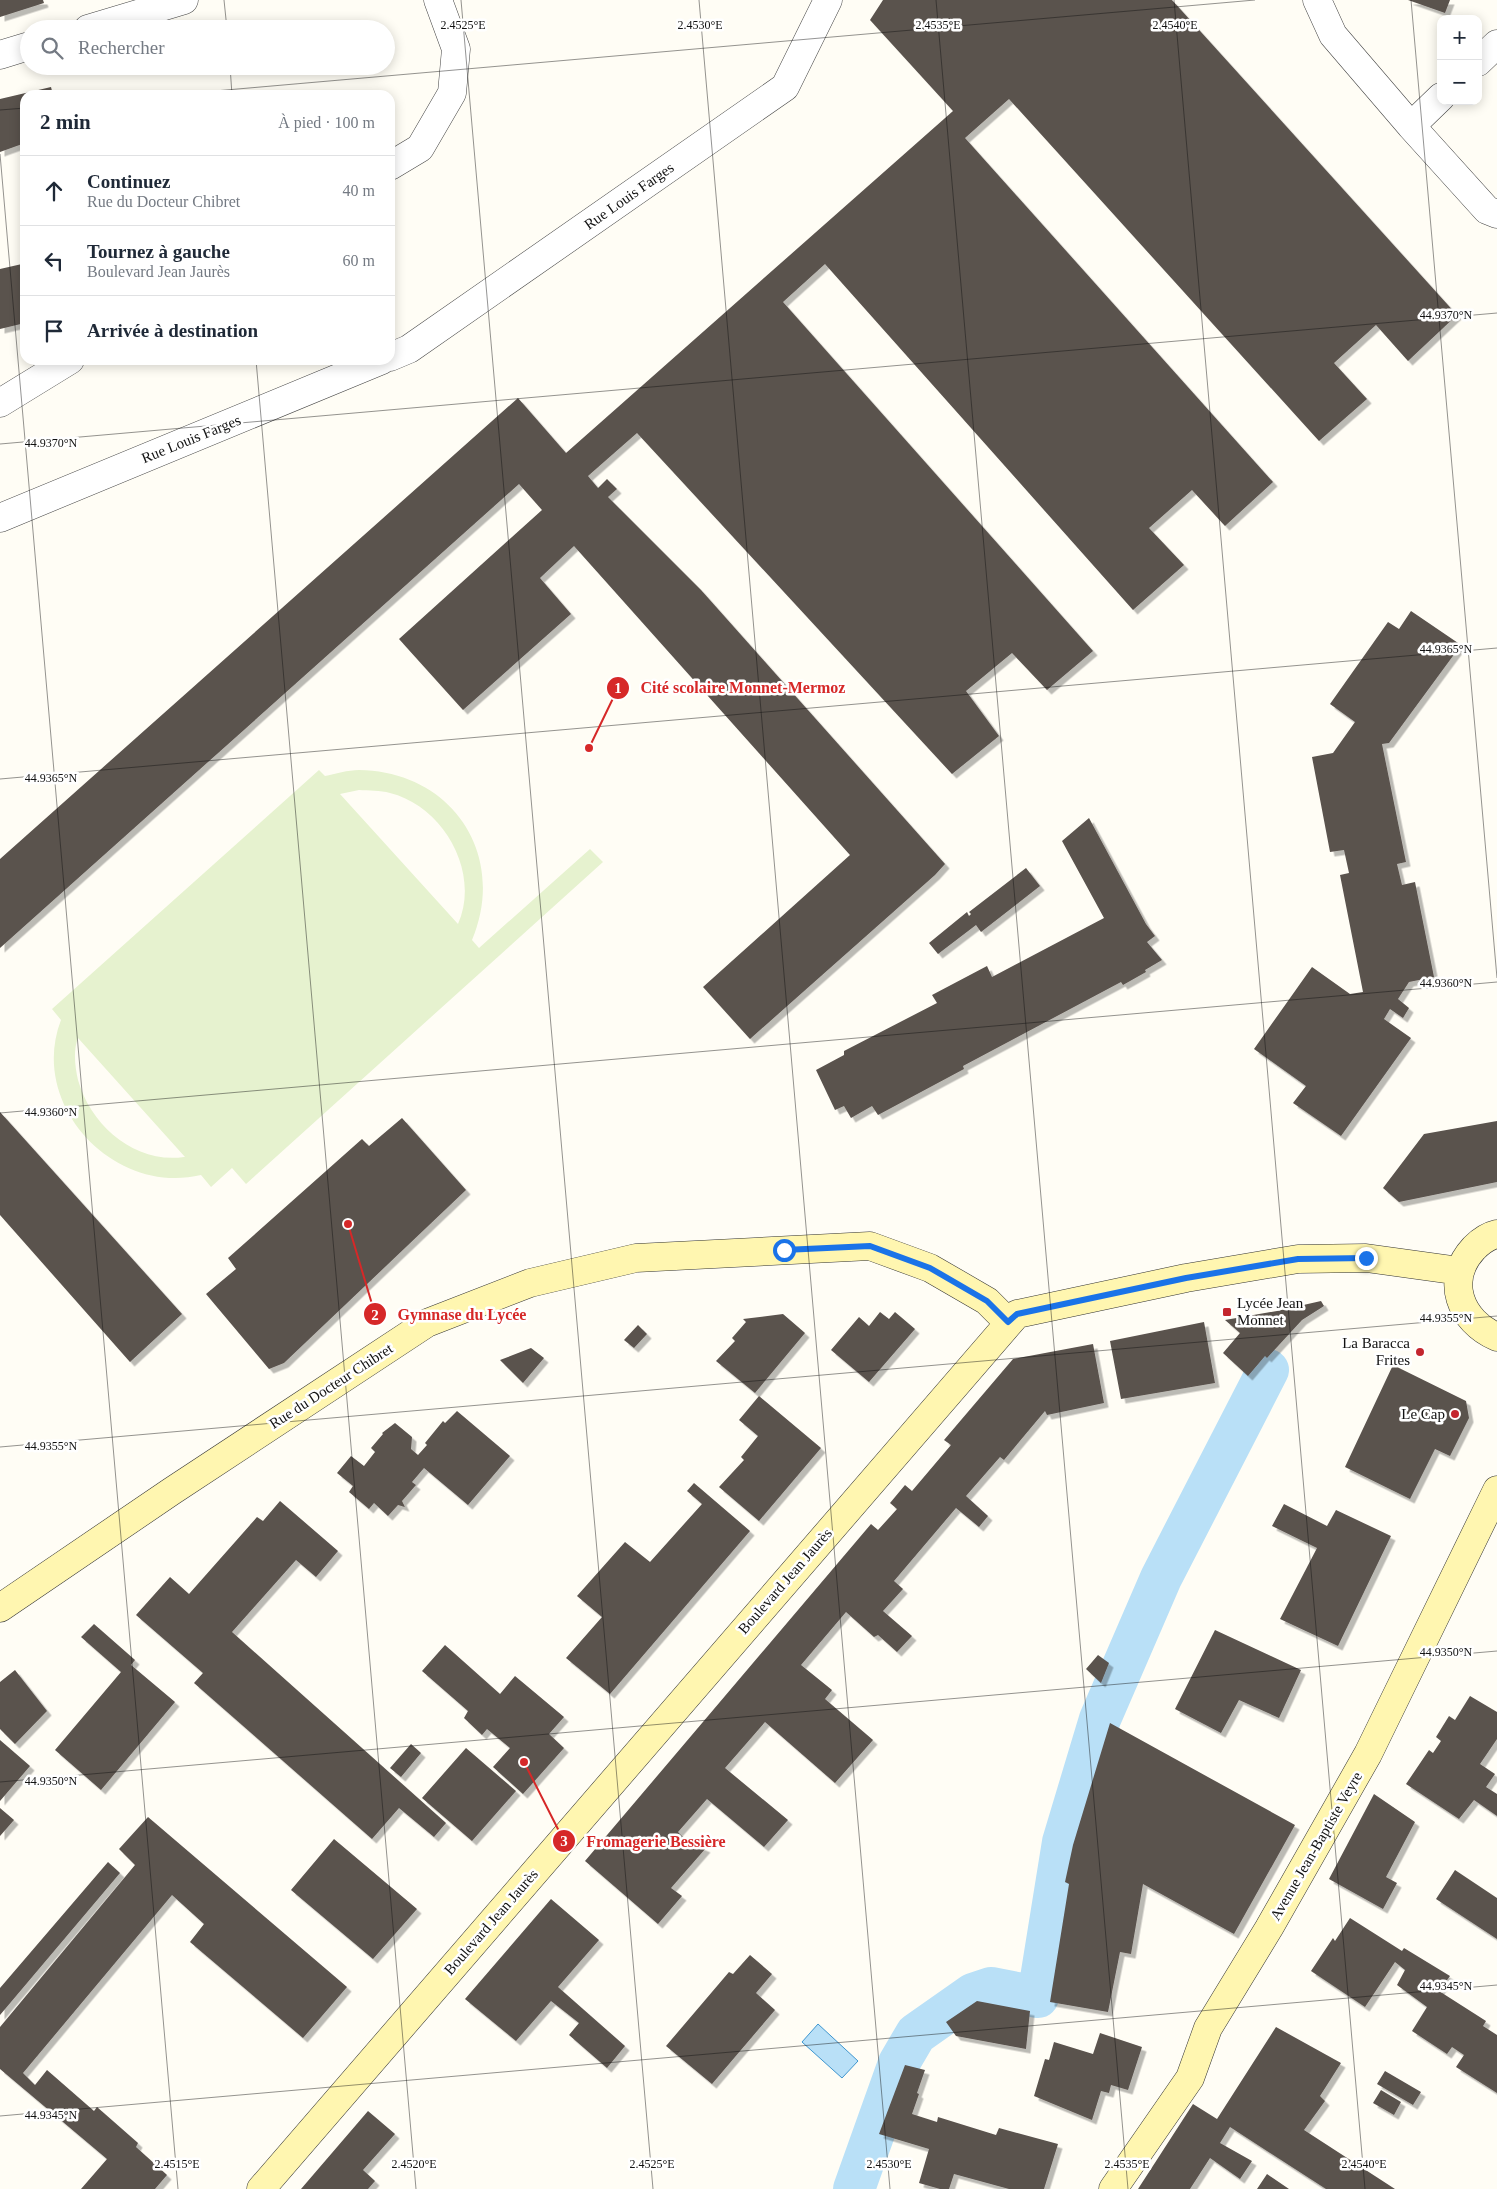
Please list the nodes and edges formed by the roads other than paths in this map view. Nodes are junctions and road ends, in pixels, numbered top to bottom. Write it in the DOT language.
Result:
graph roads {
  1 [pos="184,0"];
  2 [pos="438,0"];
  3 [pos="828,0"];
  4 [pos="1317,0"];
  5 [pos="118,20"];
  6 [pos="1497,44"];
  7 [pos="20,49"];
  8 [pos="0,55"];
  9 [pos="1480,60"];
  10 [pos="1437,101"];
  11 [pos="1411,126"];
  12 [pos="395,163"];
  13 [pos="1497,214"];
  14 [pos="395,355"];
  15 [pos="62,365"];
  16 [pos="370,365"];
  17 [pos="0,402"];
  18 [pos="0,518"];
  19 [pos="1497,1234"];
  20 [pos="1460,1271"];
  21 [pos="1008,1322"];
  22 [pos="1497,1337"];
  23 [pos="1492,1498"];
  24 [pos="0,1608"];
  25 [pos="261,2189"];
  26 [pos="1114,2189"];
  1 -- 5 [label="street"];
  2 -- 12 [label="street"];
  3 -- 14 [label="street, Rue Louis Farges"];
  4 -- 11 [label="street"];
  6 -- 9 [label="street"];
  7 -- 8 [label="street"];
  10 -- 11 [label="street"];
  11 -- 13 [label="street"];
  15 -- 17 [label="street"];
  16 -- 18 [label="street, Rue Louis Farges"];
  19 -- 20 [label="main road"];
  20 -- 21 [label="main road, Boulevard Jean Jaurès"];
  20 -- 22 [label="main road"];
  21 -- 24 [label="main road, Rue du Docteur Chibret"];
  21 -- 25 [label="main road, Boulevard Jean Jaurès"];
  23 -- 26 [label="main road, Avenue Jean-Baptiste Veyre"];
}
